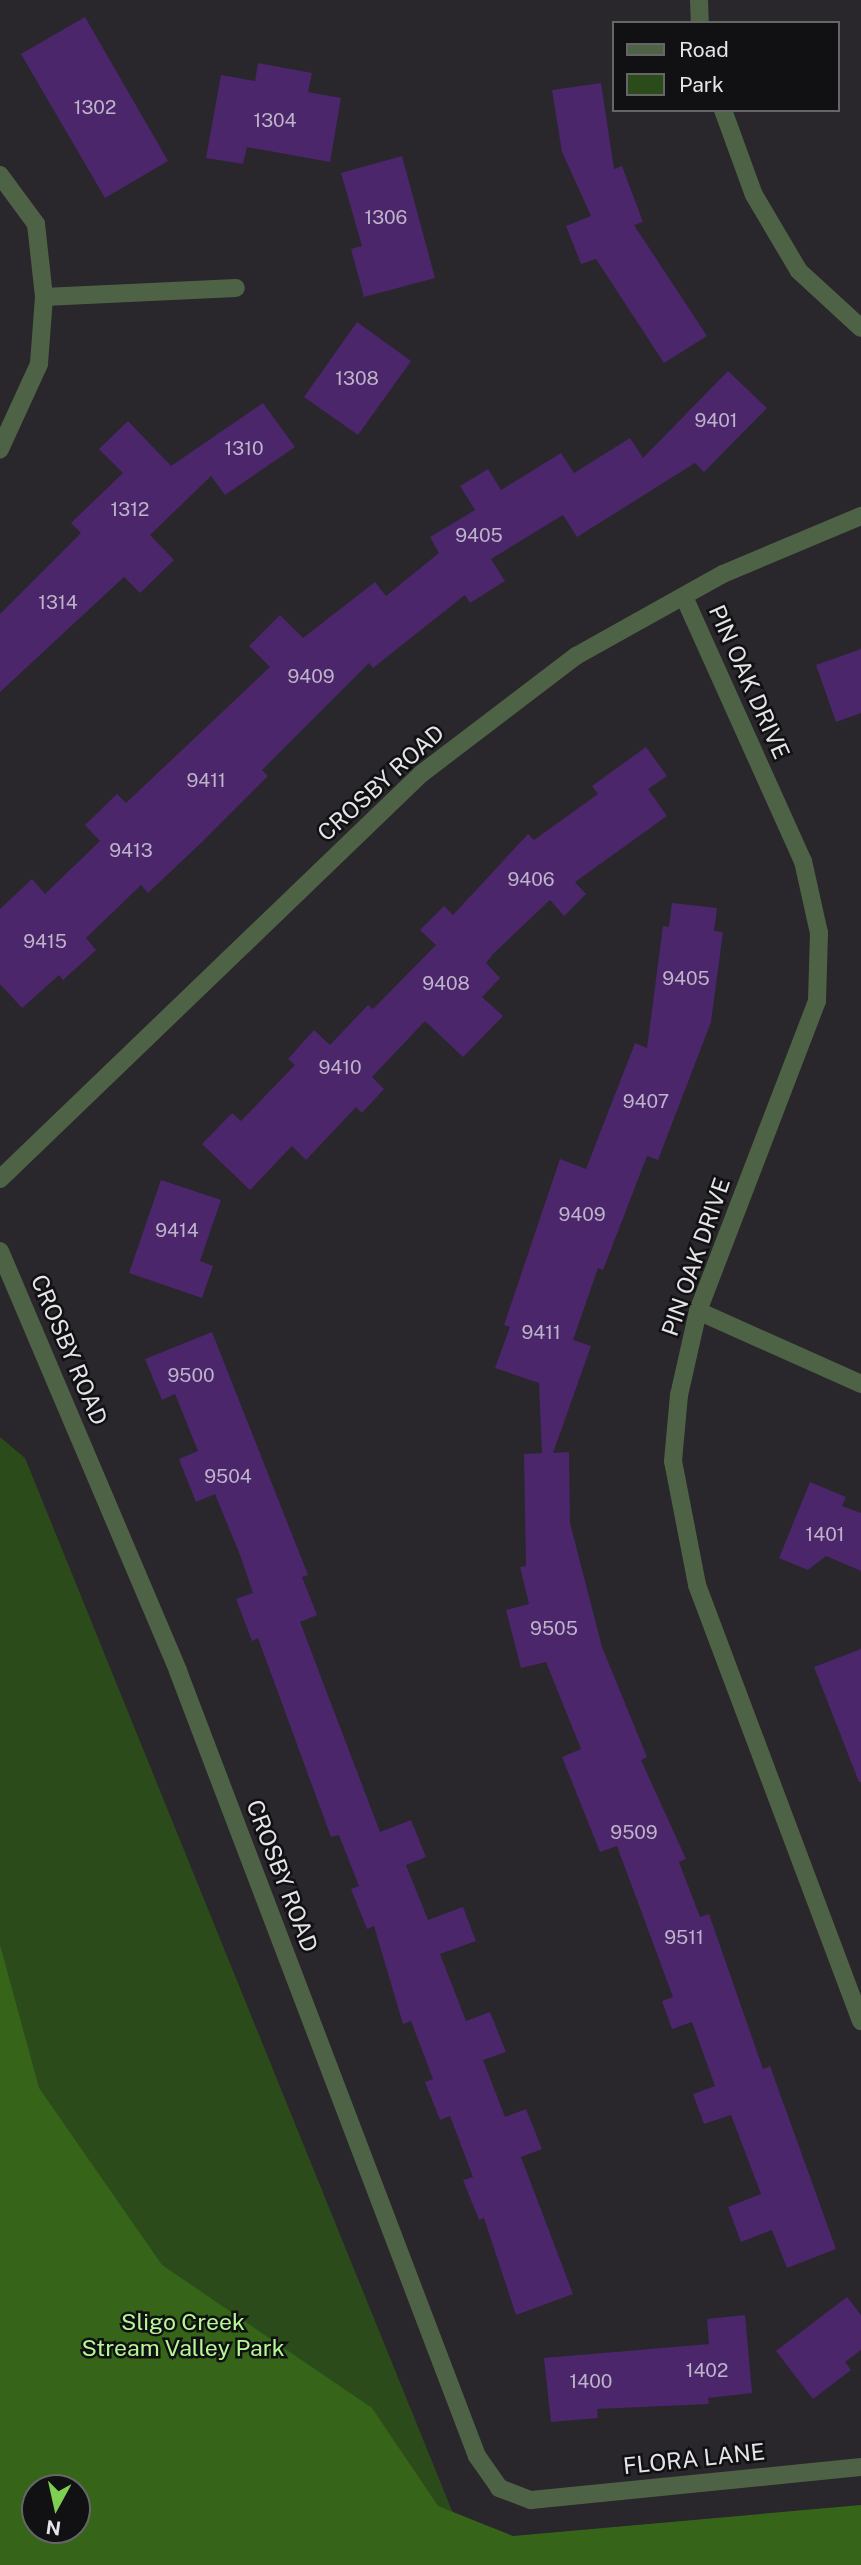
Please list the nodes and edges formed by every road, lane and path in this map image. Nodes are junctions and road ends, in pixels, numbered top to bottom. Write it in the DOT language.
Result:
graph roads {
  1 [pos="699,0"];
  2 [pos="700,21"];
  3 [pos="724,112"];
  4 [pos="0,175"];
  5 [pos="236,288"];
  6 [pos="44,297"];
  7 [pos="861,328"];
  8 [pos="0,449"];
  9 [pos="861,516"];
  10 [pos="685,599"];
  11 [pos="0,1179"];
  12 [pos="0,1251"];
  13 [pos="698,1311"];
  14 [pos="861,1384"];
  15 [pos="861,2021"];
  16 [pos="861,2467"];
  17 [pos="531,2500"];
  1 -- 2 [label="street"];
  3 -- 7 [label="street"];
  4 -- 6 [label="street"];
  5 -- 6 [label="street"];
  6 -- 8 [label="street"];
  9 -- 10 [label="street, CROSBY ROAD"];
  10 -- 11 [label="street, CROSBY ROAD"];
  10 -- 13 [label="street, PIN OAK DRIVE"];
  12 -- 17 [label="street, CROSBY ROAD"];
  13 -- 14 [label="street"];
  13 -- 15 [label="street, PIN OAK DRIVE"];
  16 -- 17 [label="street, FLORA LANE"];
}
